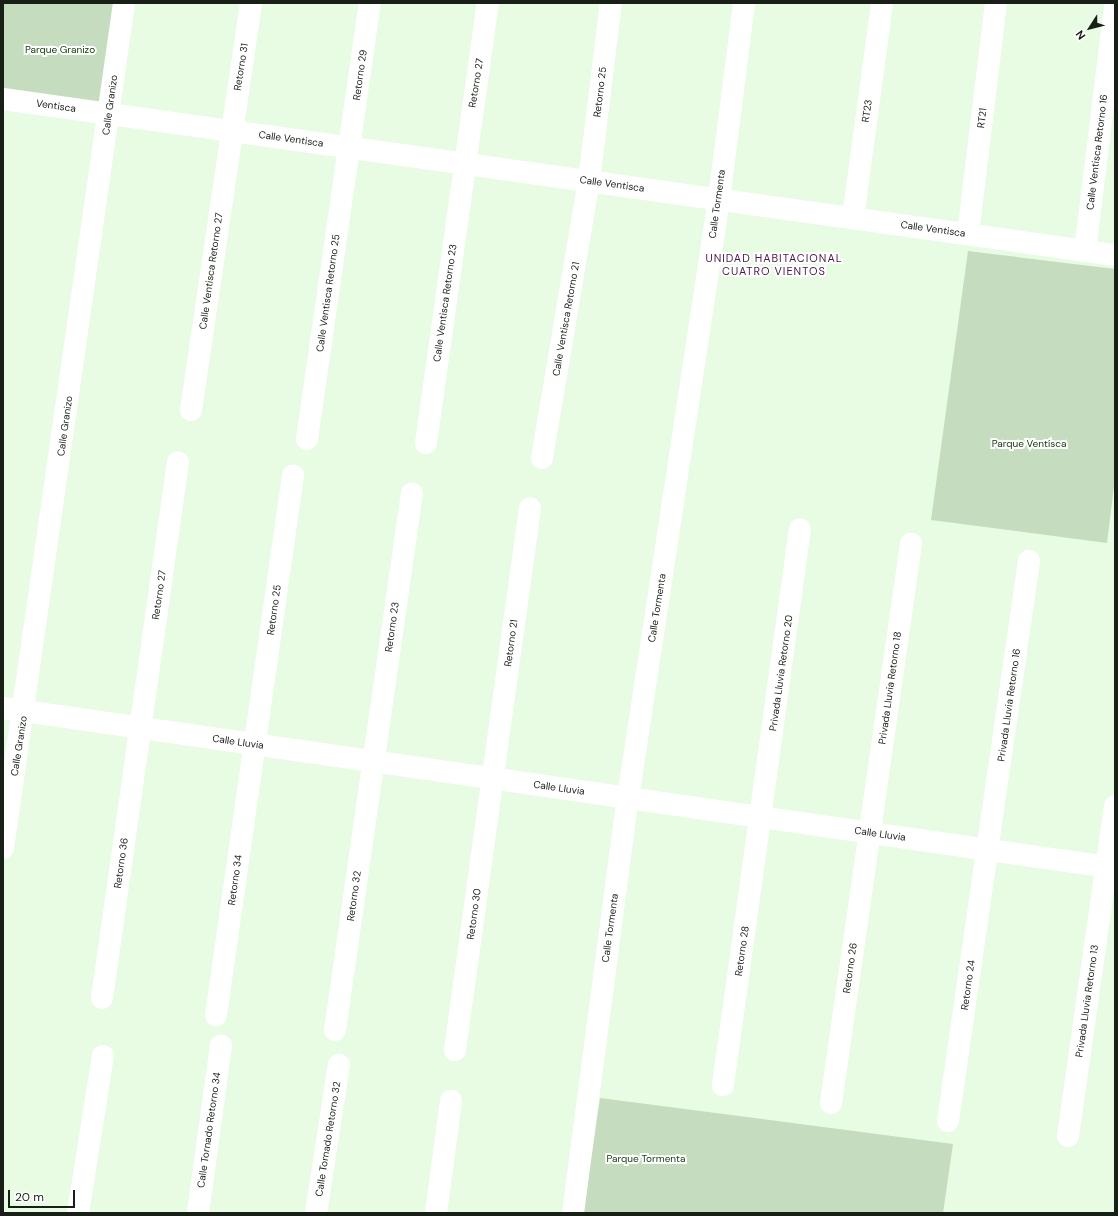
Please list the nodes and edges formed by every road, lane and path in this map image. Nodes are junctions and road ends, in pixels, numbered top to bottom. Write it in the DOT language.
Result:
graph roads {
  1 [pos="124,3"];
  2 [pos="251,3"];
  3 [pos="370,3"];
  4 [pos="488,3"];
  5 [pos="611,3"];
  6 [pos="744,3"];
  7 [pos="882,3"];
  8 [pos="996,3"];
  9 [pos="1115,6"];
  10 [pos="3,99"];
  11 [pos="109,114"];
  12 [pos="231,131"];
  13 [pos="349,147"];
  14 [pos="463,163"];
  15 [pos="589,181"];
  16 [pos="719,199"];
  17 [pos="853,218"];
  18 [pos="968,234"];
  19 [pos="1085,251"];
  20 [pos="1115,255"];
  21 [pos="191,410"];
  22 [pos="307,439"];
  23 [pos="426,443"];
  24 [pos="542,458"];
  25 [pos="178,462"];
  26 [pos="293,475"];
  27 [pos="412,493"];
  28 [pos="530,508"];
  29 [pos="800,529"];
  30 [pos="911,544"];
  31 [pos="1029,561"];
  32 [pos="3,708"];
  33 [pos="24,711"];
  34 [pos="140,728"];
  35 [pos="254,744"];
  36 [pos="373,762"];
  37 [pos="492,778"];
  38 [pos="628,798"];
  39 [pos="1115,806"];
  40 [pos="762,817"];
  41 [pos="869,832"];
  42 [pos="3,848"];
  43 [pos="988,849"];
  44 [pos="1111,867"];
  45 [pos="102,998"];
  46 [pos="216,1015"];
  47 [pos="335,1030"];
  48 [pos="221,1046"];
  49 [pos="455,1050"];
  50 [pos="103,1056"];
  51 [pos="339,1065"];
  52 [pos="723,1085"];
  53 [pos="451,1101"];
  54 [pos="830,1103"];
  55 [pos="948,1121"];
  56 [pos="1068,1136"];
  57 [pos="78,1213"];
  58 [pos="198,1213"];
  59 [pos="316,1213"];
  60 [pos="436,1213"];
  61 [pos="573,1213"];
  1 -- 11 [label="street, Calle Granizo"];
  2 -- 12 [label="street, Retorno 31"];
  3 -- 13 [label="street, Retorno 29"];
  4 -- 14 [label="street, Retorno 27"];
  5 -- 15 [label="street, Retorno 25"];
  6 -- 16 [label="street, Calle Tormenta"];
  7 -- 17 [label="street, RT23"];
  8 -- 18 [label="street, RT21"];
  9 -- 19 [label="street, Calle Ventisca Retorno 16"];
  10 -- 11 [label="street, Ventisca"];
  11 -- 12 [label="street, Calle Ventisca"];
  11 -- 33 [label="street, Calle Granizo"];
  12 -- 13 [label="street, Calle Ventisca"];
  12 -- 21 [label="street, Calle Ventisca Retorno 27"];
  13 -- 14 [label="street, Calle Ventisca"];
  13 -- 22 [label="street, Calle Ventisca Retorno 25"];
  14 -- 15 [label="street, Calle Ventisca"];
  14 -- 23 [label="street, Calle Ventisca Retorno 23"];
  15 -- 16 [label="street, Calle Ventisca"];
  15 -- 24 [label="street, Calle Ventisca Retorno 21"];
  16 -- 17 [label="street, Calle Ventisca"];
  16 -- 38 [label="street, Calle Tormenta"];
  17 -- 18 [label="street, Calle Ventisca"];
  18 -- 19 [label="street, Calle Ventisca"];
  19 -- 20 [label="street, Calle Ventisca"];
  25 -- 34 [label="street, Retorno 27"];
  26 -- 35 [label="street, Retorno 25"];
  27 -- 36 [label="street, Retorno 23"];
  28 -- 37 [label="street, Retorno 21"];
  29 -- 40 [label="street, Privada Lluvia Retorno 20"];
  30 -- 41 [label="street, Privada Lluvia Retorno 18"];
  31 -- 43 [label="street, Privada Lluvia Retorno 16"];
  32 -- 33 [label="street, Calle Lluvia"];
  33 -- 34 [label="street, Calle Lluvia"];
  33 -- 42 [label="street, Calle Granizo"];
  34 -- 35 [label="street, Calle Lluvia"];
  34 -- 45 [label="street, Retorno 36"];
  35 -- 36 [label="street, Calle Lluvia"];
  35 -- 46 [label="street, Retorno 34"];
  36 -- 37 [label="street, Calle Lluvia"];
  36 -- 47 [label="street, Retorno 32"];
  37 -- 38 [label="street, Calle Lluvia"];
  37 -- 49 [label="street, Retorno 30"];
  38 -- 40 [label="street, Calle Lluvia"];
  38 -- 61 [label="street, Calle Tormenta"];
  39 -- 44 [label="street, Privada Lluvia Retorno 13"];
  40 -- 41 [label="street, Calle Lluvia"];
  40 -- 52 [label="street, Retorno 28"];
  41 -- 43 [label="street, Calle Lluvia"];
  41 -- 54 [label="street, Retorno 26"];
  43 -- 44 [label="street, Calle Lluvia"];
  43 -- 55 [label="street, Retorno 24"];
  44 -- 56 [label="street, Privada Lluvia Retorno 13"];
  48 -- 58 [label="street, Calle Tornado Retorno 34"];
  50 -- 57 [label="street"];
  51 -- 59 [label="street, Calle Tornado Retorno 32"];
  53 -- 60 [label="street"];
}
